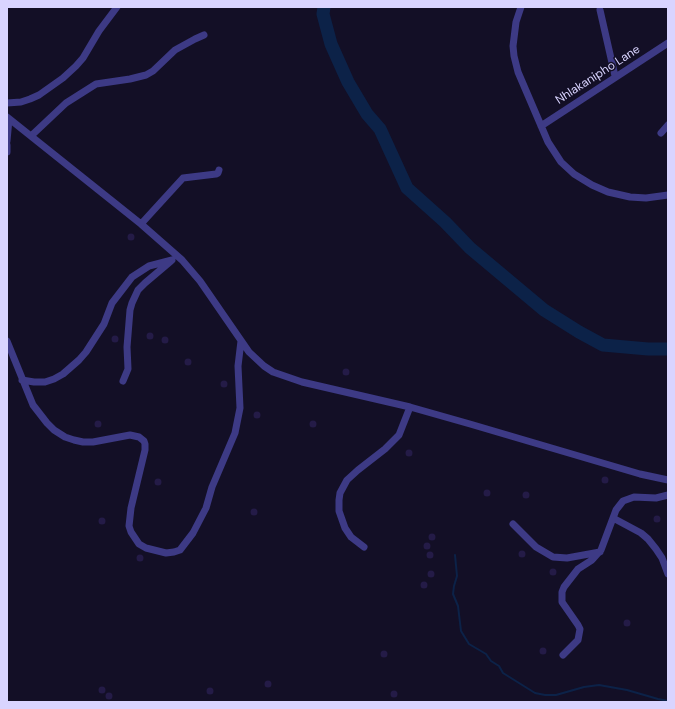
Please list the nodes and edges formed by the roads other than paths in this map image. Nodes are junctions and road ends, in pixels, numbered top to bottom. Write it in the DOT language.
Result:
graph roads {
  1 [pos="117,7"];
  2 [pos="521,7"];
  3 [pos="600,10"];
  4 [pos="204,35"];
  5 [pos="668,43"];
  6 [pos="615,76"];
  7 [pos="7,103"];
  8 [pos="8,118"];
  9 [pos="668,125"];
  10 [pos="541,126"];
  11 [pos="662,133"];
  12 [pos="31,136"];
  13 [pos="7,141"];
  14 [pos="7,146"];
  15 [pos="7,152"];
  16 [pos="219,170"];
  17 [pos="668,195"];
  18 [pos="141,224"];
  19 [pos="174,257"];
  20 [pos="7,341"];
  21 [pos="241,341"];
  22 [pos="22,380"];
  23 [pos="123,381"];
  24 [pos="410,407"];
  25 [pos="668,480"];
  26 [pos="668,495"];
  27 [pos="613,518"];
  28 [pos="513,524"];
  29 [pos="364,547"];
  30 [pos="600,552"];
  31 [pos="668,574"];
  32 [pos="563,655"];
  1 -- 7 [label="street"];
  2 -- 10 [label="street"];
  3 -- 6 [label="street"];
  4 -- 12 [label="street"];
  5 -- 6 [label="street, Nhlakanipho Lane"];
  6 -- 10 [label="street, Nhlakanipho Lane"];
  8 -- 12 [label="street"];
  8 -- 13 [label="street"];
  9 -- 11 [label="street"];
  10 -- 17 [label="street"];
  12 -- 18 [label="street"];
  14 -- 15 [label="street"];
  16 -- 18 [label="street"];
  18 -- 19 [label="street"];
  19 -- 21 [label="street"];
  19 -- 22 [label="street"];
  19 -- 23 [label="street"];
  20 -- 22 [label="street"];
  21 -- 22 [label="street"];
  21 -- 24 [label="street"];
  24 -- 25 [label="street"];
  24 -- 29 [label="street"];
  26 -- 27 [label="street"];
  27 -- 30 [label="street"];
  27 -- 31 [label="street"];
  28 -- 30 [label="street"];
  30 -- 32 [label="street"];
}
